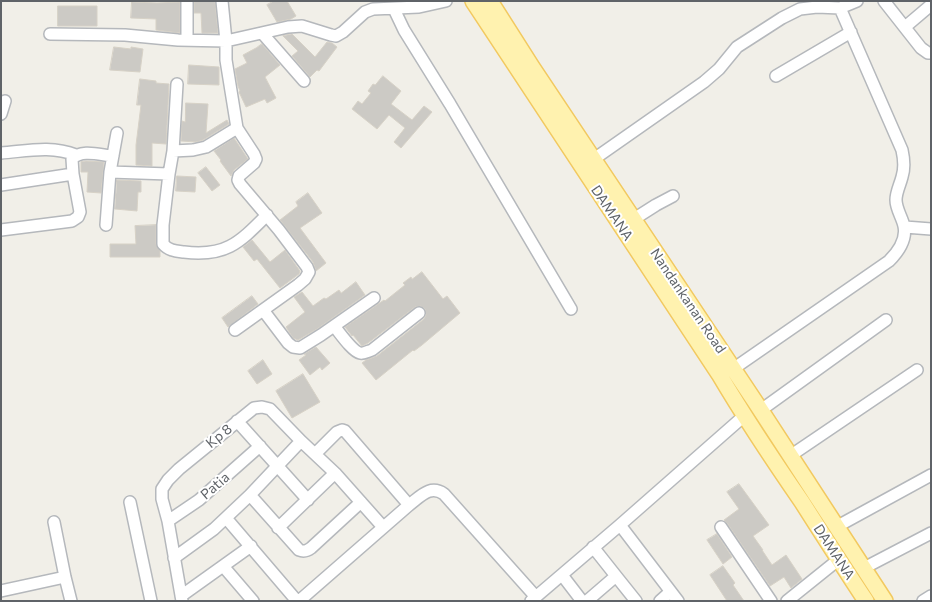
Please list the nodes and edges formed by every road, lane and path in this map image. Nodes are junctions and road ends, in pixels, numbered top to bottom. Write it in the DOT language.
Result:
graph roads {
  1 [pos="186,1"];
  2 [pos="222,1"];
  3 [pos="446,1"];
  4 [pos="473,1"];
  5 [pos="490,1"];
  6 [pos="857,1"];
  7 [pos="884,1"];
  8 [pos="931,5"];
  9 [pos="394,8"];
  10 [pos="840,8"];
  11 [pos="905,27"];
  12 [pos="851,32"];
  13 [pos="262,33"];
  14 [pos="50,34"];
  15 [pos="187,40"];
  16 [pos="226,41"];
  17 [pos="931,54"];
  18 [pos="776,76"];
  19 [pos="304,81"];
  20 [pos="178,84"];
  21 [pos="5,102"];
  22 [pos="1,114"];
  23 [pos="237,128"];
  24 [pos="117,133"];
  25 [pos="173,151"];
  26 [pos="1,153"];
  27 [pos="76,155"];
  28 [pos="113,156"];
  29 [pos="594,159"];
  30 [pos="110,172"];
  31 [pos="73,174"];
  32 [pos="169,174"];
  33 [pos="1,185"];
  34 [pos="673,196"];
  35 [pos="267,215"];
  36 [pos="634,219"];
  37 [pos="106,225"];
  38 [pos="904,227"];
  39 [pos="1,230"];
  40 [pos="931,230"];
  41 [pos="677,297"];
  42 [pos="374,298"];
  43 [pos="570,309"];
  44 [pos="263,310"];
  45 [pos="419,313"];
  46 [pos="886,320"];
  47 [pos="334,326"];
  48 [pos="236,330"];
  49 [pos="734,369"];
  50 [pos="917,370"];
  51 [pos="761,410"];
  52 [pos="744,416"];
  53 [pos="237,421"];
  54 [pos="301,441"];
  55 [pos="260,446"];
  56 [pos="315,454"];
  57 [pos="790,456"];
  58 [pos="277,466"];
  59 [pos="334,473"];
  60 [pos="931,475"];
  61 [pos="250,495"];
  62 [pos="308,500"];
  63 [pos="130,502"];
  64 [pos="361,502"];
  65 [pos="409,505"];
  66 [pos="226,518"];
  67 [pos="168,521"];
  68 [pos="54,522"];
  69 [pos="620,525"];
  70 [pos="383,527"];
  71 [pos="721,527"];
  72 [pos="836,527"];
  73 [pos="278,528"];
  74 [pos="931,534"];
  75 [pos="250,546"];
  76 [pos="593,548"];
  77 [pos="174,558"];
  78 [pos="838,560"];
  79 [pos="223,566"];
  80 [pos="864,568"];
  81 [pos="562,575"];
  82 [pos="616,576"];
  83 [pos="64,578"];
  84 [pos="1,591"];
  85 [pos="674,596"];
  86 [pos="931,596"];
  87 [pos="181,599"];
  88 [pos="534,599"];
  89 [pos="70,601"];
  90 [pos="151,601"];
  91 [pos="253,601"];
  92 [pos="298,601"];
  93 [pos="582,601"];
  94 [pos="587,601"];
  95 [pos="636,601"];
  96 [pos="660,601"];
  97 [pos="771,601"];
  98 [pos="786,601"];
  99 [pos="866,601"];
  100 [pos="885,601"];
  101 [pos="923,601"];
  1 -- 15 [label="street"];
  2 -- 16 [label="street"];
  3 -- 9 [label="street"];
  4 -- 41 [label="main road, DAMANA"];
  5 -- 29 [label="main road, Nandankanan Road"];
  6 -- 10 [label="street"];
  7 -- 11 [label="street"];
  8 -- 11 [label="street"];
  9 -- 13 [label="street"];
  9 -- 43 [label="street"];
  10 -- 12 [label="street"];
  10 -- 29 [label="street"];
  11 -- 17 [label="street"];
  12 -- 18 [label="street"];
  12 -- 38 [label="street"];
  13 -- 16 [label="street"];
  13 -- 19 [label="street"];
  14 -- 15 [label="street"];
  15 -- 16 [label="street"];
  16 -- 23 [label="street"];
  20 -- 25 [label="street"];
  21 -- 22 [label="street"];
  23 -- 25 [label="street"];
  23 -- 35 [label="street"];
  24 -- 28 [label="street"];
  25 -- 32 [label="street"];
  26 -- 27 [label="street"];
  27 -- 28 [label="street"];
  27 -- 31 [label="street"];
  28 -- 30 [label="street"];
  29 -- 36 [label="main road, Nandankanan Road"];
  30 -- 32 [label="street"];
  30 -- 37 [label="street"];
  31 -- 33 [label="street"];
  31 -- 39 [label="street"];
  32 -- 35 [label="street"];
  34 -- 36 [label="street"];
  35 -- 44 [label="street"];
  36 -- 41 [label="main road, Nandankanan Road"];
  38 -- 40 [label="street"];
  38 -- 49 [label="street"];
  41 -- 49 [label="main road, Nandankanan Road"];
  41 -- 52 [label="main road, DAMANA"];
  42 -- 47 [label="street"];
  44 -- 47 [label="street"];
  44 -- 48 [label="street"];
  45 -- 47 [label="street"];
  46 -- 51 [label="street"];
  49 -- 51 [label="main road, Nandankanan Road"];
  50 -- 57 [label="street"];
  51 -- 57 [label="main road, Nandankanan Road"];
  52 -- 69 [label="street"];
  52 -- 78 [label="main road, DAMANA"];
  53 -- 54 [label="street, Kp 8"];
  53 -- 55 [label="street"];
  53 -- 67 [label="street, Kp 8"];
  54 -- 56 [label="street, Kp 8"];
  54 -- 58 [label="street"];
  55 -- 58 [label="street"];
  55 -- 67 [label="street, Patia"];
  56 -- 59 [label="street, Kp 8"];
  56 -- 65 [label="street"];
  57 -- 72 [label="main road, Nandankanan Road"];
  58 -- 61 [label="street"];
  58 -- 62 [label="street"];
  59 -- 62 [label="street"];
  59 -- 64 [label="street, Kp 8"];
  60 -- 72 [label="street"];
  61 -- 66 [label="street"];
  61 -- 73 [label="street"];
  62 -- 73 [label="street"];
  63 -- 90 [label="street"];
  64 -- 70 [label="street, Kp 8"];
  64 -- 73 [label="street"];
  65 -- 70 [label="street"];
  65 -- 88 [label="street"];
  66 -- 75 [label="street"];
  66 -- 77 [label="street"];
  67 -- 77 [label="street, Kp 8"];
  68 -- 83 [label="street"];
  69 -- 76 [label="street"];
  69 -- 85 [label="street"];
  70 -- 92 [label="street"];
  71 -- 97 [label="street"];
  72 -- 80 [label="main road, Nandankanan Road"];
  74 -- 80 [label="street"];
  75 -- 79 [label="street"];
  75 -- 92 [label="street"];
  76 -- 81 [label="street"];
  76 -- 82 [label="street"];
  77 -- 87 [label="street, Kp 8"];
  78 -- 98 [label="street"];
  78 -- 99 [label="main road, DAMANA"];
  79 -- 87 [label="street"];
  79 -- 91 [label="street"];
  80 -- 100 [label="main road, Nandankanan Road"];
  81 -- 88 [label="street"];
  81 -- 93 [label="street"];
  82 -- 94 [label="street"];
  82 -- 95 [label="street"];
  83 -- 84 [label="street"];
  83 -- 89 [label="street"];
  85 -- 96 [label="street"];
  86 -- 101 [label="street"];
}
